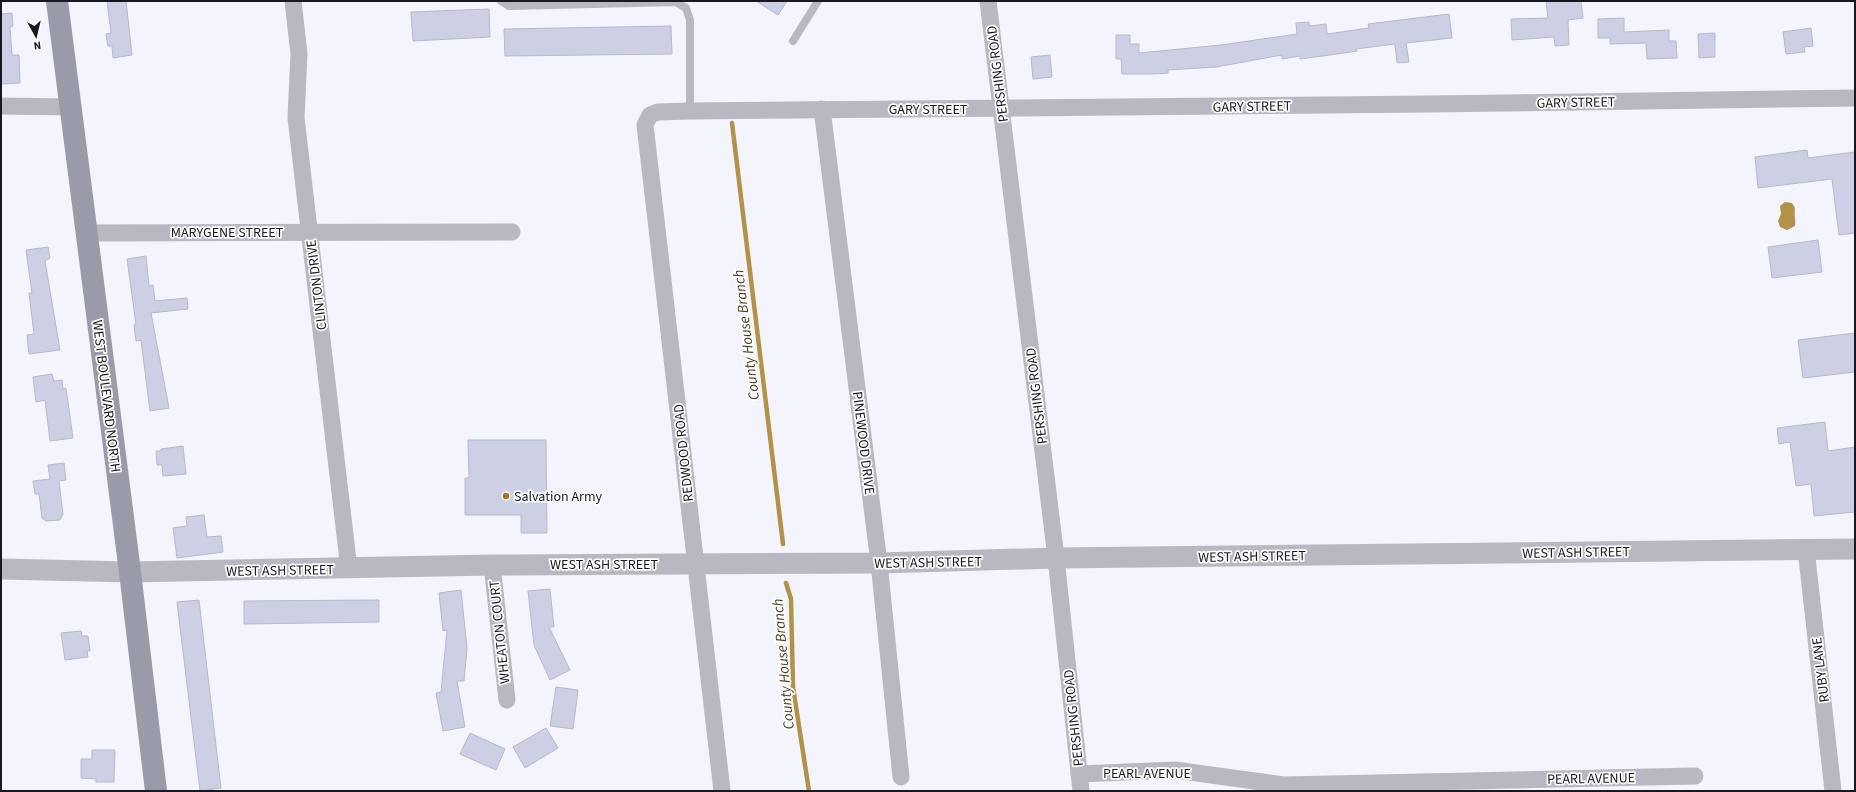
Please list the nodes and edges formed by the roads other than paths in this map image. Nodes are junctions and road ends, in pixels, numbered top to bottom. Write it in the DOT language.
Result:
graph roads {
  1 [pos="57,1"];
  2 [pos="293,1"];
  3 [pos="501,1"];
  4 [pos="818,1"];
  5 [pos="988,1"];
  6 [pos="793,41"];
  7 [pos="1855,98"];
  8 [pos="1,106"];
  9 [pos="71,107"];
  10 [pos="1002,108"];
  11 [pos="822,110"];
  12 [pos="690,111"];
  13 [pos="650,115"];
  14 [pos="310,232"];
  15 [pos="512,232"];
  16 [pos="86,233"];
  17 [pos="1806,549"];
  18 [pos="1855,549"];
  19 [pos="1056,558"];
  20 [pos="695,563"];
  21 [pos="879,563"];
  22 [pos="492,565"];
  23 [pos="1,569"];
  24 [pos="349,569"];
  25 [pos="130,572"];
  26 [pos="507,700"];
  27 [pos="1080,774"];
  28 [pos="901,776"];
  29 [pos="1695,776"];
  30 [pos="156,791"];
  31 [pos="722,791"];
  32 [pos="1081,791"];
  33 [pos="1833,791"];
  1 -- 9 [label="main road, WEST BOULEVARD NORTH"];
  2 -- 14 [label="street, CLINTON DRIVE"];
  3 -- 12 [label="lane"];
  4 -- 6 [label="lane"];
  5 -- 10 [label="street, PERSHING ROAD"];
  7 -- 10 [label="street, GARY STREET"];
  8 -- 9 [label="street"];
  9 -- 16 [label="main road, WEST BOULEVARD NORTH"];
  10 -- 11 [label="street, GARY STREET"];
  10 -- 19 [label="street, PERSHING ROAD"];
  11 -- 12 [label="street, GARY STREET"];
  11 -- 21 [label="street, PINEWOOD DRIVE"];
  12 -- 13 [label="street, GARY STREET"];
  13 -- 20 [label="street, REDWOOD ROAD"];
  14 -- 15 [label="street, MARYGENE STREET"];
  14 -- 16 [label="street, MARYGENE STREET"];
  14 -- 24 [label="street, CLINTON DRIVE"];
  16 -- 25 [label="main road, WEST BOULEVARD NORTH"];
  17 -- 18 [label="street, WEST ASH STREET"];
  17 -- 19 [label="street, WEST ASH STREET"];
  17 -- 33 [label="street, RUBY LANE"];
  19 -- 21 [label="street, WEST ASH STREET"];
  19 -- 27 [label="street, PERSHING ROAD"];
  20 -- 21 [label="street, WEST ASH STREET"];
  20 -- 22 [label="street, WEST ASH STREET"];
  20 -- 31 [label="street, REDWOOD ROAD"];
  21 -- 28 [label="street, PINEWOOD DRIVE"];
  22 -- 24 [label="street, WEST ASH STREET"];
  22 -- 26 [label="street, WHEATON COURT"];
  23 -- 25 [label="street, WEST ASH STREET"];
  24 -- 25 [label="street, WEST ASH STREET"];
  25 -- 30 [label="main road, WEST BOULEVARD NORTH"];
  27 -- 29 [label="street, PEARL AVENUE"];
  27 -- 32 [label="street, PERSHING ROAD"];
}
